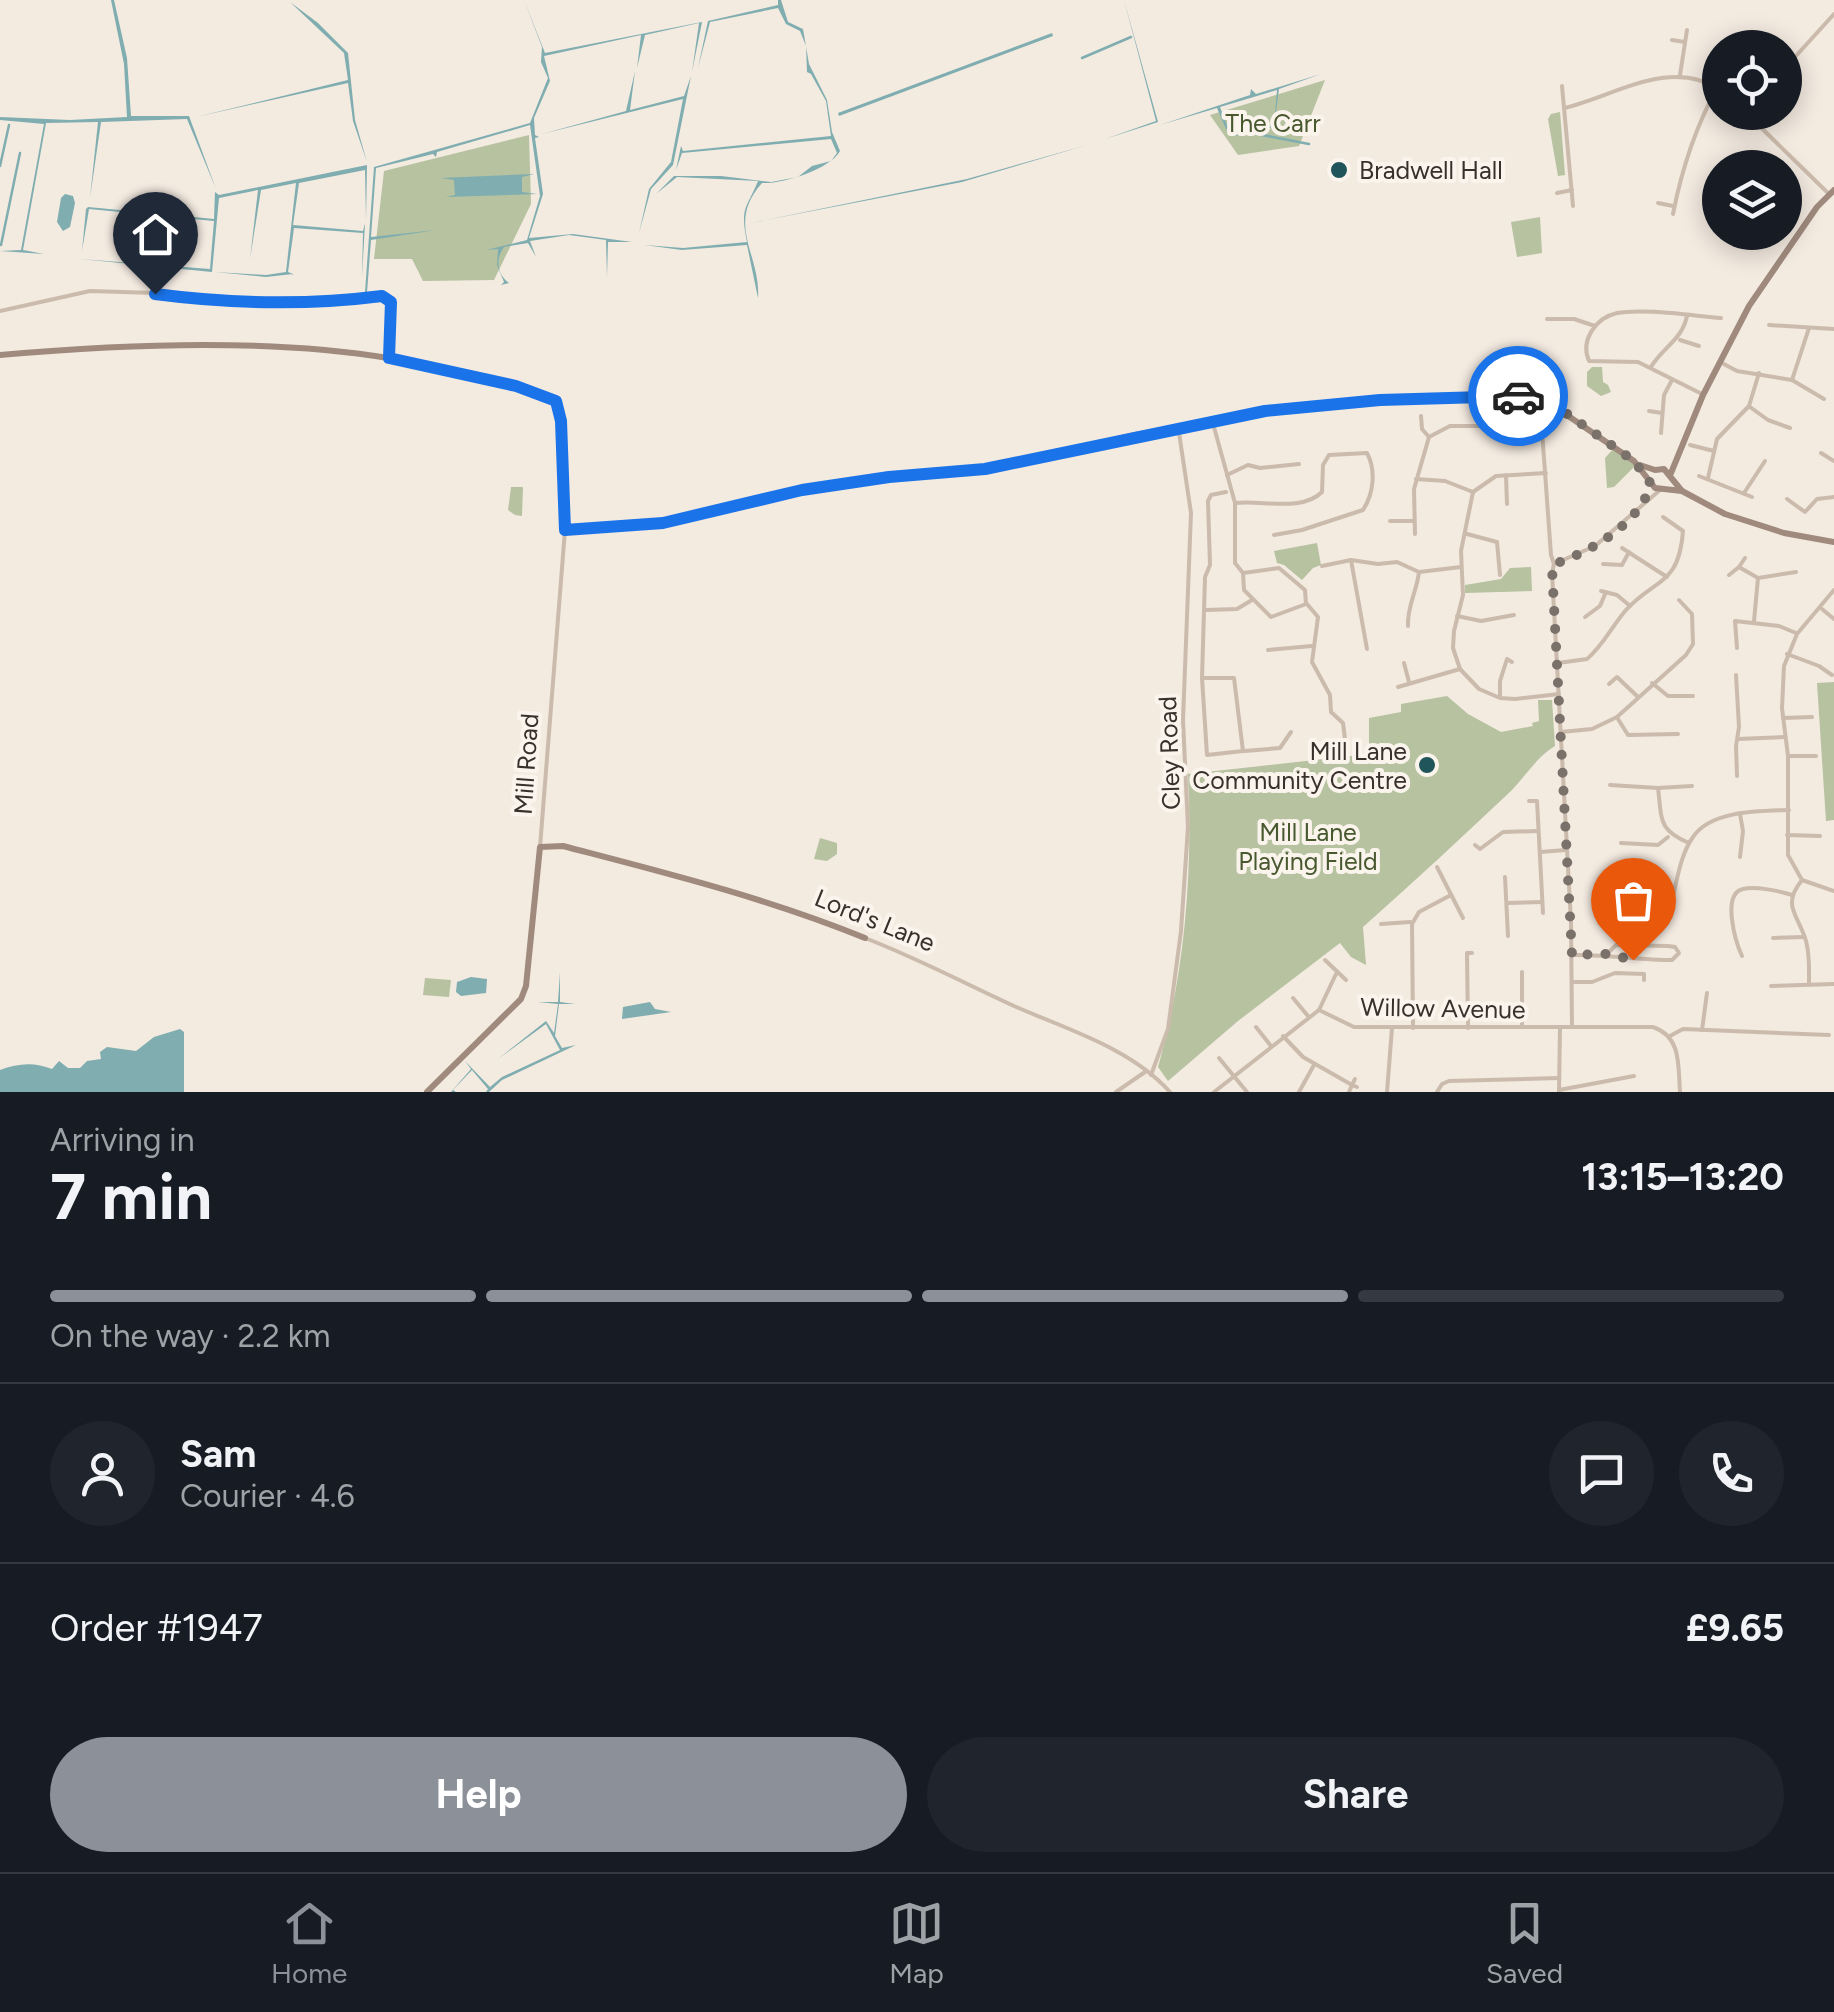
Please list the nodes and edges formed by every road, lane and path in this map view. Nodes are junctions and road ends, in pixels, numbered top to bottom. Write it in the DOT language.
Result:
graph roads {
  1 [pos="1833,19"];
  2 [pos="1686,30"];
  3 [pos="1672,40"];
  4 [pos="1685,42"];
  5 [pos="1802,51"];
  6 [pos="1680,75"];
  7 [pos="1702,81"];
  8 [pos="1562,86"];
  9 [pos="1564,108"];
  10 [pos="1702,117"];
  11 [pos="1764,130"];
  12 [pos="1572,190"];
  13 [pos="1832,192"];
  14 [pos="1557,193"];
  15 [pos="1658,203"];
  16 [pos="1574,206"];
  17 [pos="1675,206"];
  18 [pos="1674,214"];
  19 [pos="0,311"];
  20 [pos="1686,316"];
  21 [pos="1722,318"];
  22 [pos="1547,319"];
  23 [pos="1769,325"];
  24 [pos="1595,326"];
  25 [pos="1809,328"];
  26 [pos="1834,329"];
  27 [pos="1678,339"];
  28 [pos="1699,346"];
  29 [pos="0,355"];
  30 [pos="389,358"];
  31 [pos="1720,362"];
  32 [pos="1651,366"];
  33 [pos="1760,374"];
  34 [pos="1672,378"];
  35 [pos="1792,380"];
  36 [pos="1704,395"];
  37 [pos="1824,400"];
  38 [pos="1749,406"];
  39 [pos="1650,411"];
  40 [pos="1662,412"];
  41 [pos="1421,416"];
  42 [pos="1212,420"];
  43 [pos="1549,422"];
  44 [pos="1178,426"];
  45 [pos="1489,426"];
  46 [pos="1790,428"];
  47 [pos="1661,433"];
  48 [pos="1429,438"];
  49 [pos="1686,445"];
  50 [pos="1714,450"];
  51 [pos="1822,453"];
  52 [pos="1263,459"];
  53 [pos="1765,461"];
  54 [pos="1834,461"];
  55 [pos="1299,464"];
  56 [pos="1639,465"];
  57 [pos="1265,468"];
  58 [pos="1657,469"];
  59 [pos="1546,473"];
  60 [pos="1506,475"];
  61 [pos="1671,475"];
  62 [pos="1226,476"];
  63 [pos="1699,476"];
  64 [pos="1708,478"];
  65 [pos="1416,479"];
  66 [pos="1651,481"];
  67 [pos="1664,489"];
  68 [pos="1682,490"];
  69 [pos="1226,492"];
  70 [pos="1473,492"];
  71 [pos="1744,492"];
  72 [pos="1752,496"];
  73 [pos="1834,497"];
  74 [pos="1647,499"];
  75 [pos="1787,499"];
  76 [pos="1235,503"];
  77 [pos="1507,504"];
  78 [pos="1805,512"];
  79 [pos="1664,517"];
  80 [pos="1811,517"];
  81 [pos="1414,521"];
  82 [pos="1390,522"];
  83 [pos="565,530"];
  84 [pos="1684,531"];
  85 [pos="1693,532"];
  86 [pos="1465,533"];
  87 [pos="1415,534"];
  88 [pos="1274,535"];
  89 [pos="1834,542"];
  90 [pos="1745,558"];
  91 [pos="1351,560"];
  92 [pos="1554,564"];
  93 [pos="1603,564"];
  94 [pos="1322,566"];
  95 [pos="1462,567"];
  96 [pos="1739,567"];
  97 [pos="1419,572"];
  98 [pos="1796,572"];
  99 [pos="1243,573"];
  100 [pos="1500,575"];
  101 [pos="1729,575"];
  102 [pos="1667,577"];
  103 [pos="1758,578"];
  104 [pos="1834,590"];
  105 [pos="1252,600"];
  106 [pos="1679,600"];
  107 [pos="1306,604"];
  108 [pos="1630,606"];
  109 [pos="1821,608"];
  110 [pos="1206,610"];
  111 [pos="1514,615"];
  112 [pos="1457,616"];
  113 [pos="1585,617"];
  114 [pos="1834,619"];
  115 [pos="1754,621"];
  116 [pos="1408,626"];
  117 [pos="1797,634"];
  118 [pos="1314,646"];
  119 [pos="1736,648"];
  120 [pos="1367,649"];
  121 [pos="1268,650"];
  122 [pos="1787,654"];
  123 [pos="1507,659"];
  124 [pos="1404,662"];
  125 [pos="1558,663"];
  126 [pos="1460,669"];
  127 [pos="1829,670"];
  128 [pos="1736,675"];
  129 [pos="1202,678"];
  130 [pos="1652,683"];
  131 [pos="1409,684"];
  132 [pos="1609,684"];
  133 [pos="1398,688"];
  134 [pos="1560,694"];
  135 [pos="1693,696"];
  136 [pos="1638,697"];
  137 [pos="1500,698"];
  138 [pos="1617,717"];
  139 [pos="1812,717"];
  140 [pos="1783,718"];
  141 [pos="1353,730"];
  142 [pos="1344,731"];
  143 [pos="1292,732"];
  144 [pos="1561,732"];
  145 [pos="1785,737"];
  146 [pos="1344,739"];
  147 [pos="1738,739"];
  148 [pos="1672,743"];
  149 [pos="1728,746"];
  150 [pos="1736,746"];
  151 [pos="1280,748"];
  152 [pos="1243,751"];
  153 [pos="1788,756"];
  154 [pos="1816,756"];
  155 [pos="1281,757"];
  156 [pos="1736,776"];
  157 [pos="1610,785"];
  158 [pos="1692,786"];
  159 [pos="1658,788"];
  160 [pos="1530,801"];
  161 [pos="1788,810"];
  162 [pos="1740,814"];
  163 [pos="1539,831"];
  164 [pos="1669,835"];
  165 [pos="1787,835"];
  166 [pos="1820,836"];
  167 [pos="1621,843"];
  168 [pos="1689,843"];
  169 [pos="540,847"];
  170 [pos="1478,849"];
  171 [pos="1568,850"];
  172 [pos="1540,852"];
  173 [pos="1740,856"];
  174 [pos="1437,867"];
  175 [pos="1802,880"];
  176 [pos="1494,882"];
  177 [pos="1834,891"];
  178 [pos="1792,894"];
  179 [pos="1451,895"];
  180 [pos="1542,902"];
  181 [pos="1507,903"];
  182 [pos="1469,910"];
  183 [pos="1618,912"];
  184 [pos="1543,914"];
  185 [pos="1412,922"];
  186 [pos="1381,924"];
  187 [pos="1508,934"];
  188 [pos="1775,936"];
  189 [pos="1804,936"];
  190 [pos="866,938"];
  191 [pos="1467,953"];
  192 [pos="1608,954"];
  193 [pos="1572,955"];
  194 [pos="1742,956"];
  195 [pos="1325,960"];
  196 [pos="1522,972"];
  197 [pos="1336,974"];
  198 [pos="1346,980"];
  199 [pos="1644,980"];
  200 [pos="1573,982"];
  201 [pos="1774,984"];
  202 [pos="1808,984"];
  203 [pos="1831,986"];
  204 [pos="1707,993"];
  205 [pos="1292,998"];
  206 [pos="1319,1010"];
  207 [pos="1308,1016"];
  208 [pos="1256,1027"];
  209 [pos="1522,1027"];
  210 [pos="1560,1027"];
  211 [pos="1572,1027"];
  212 [pos="1392,1028"];
  213 [pos="1414,1028"];
  214 [pos="1468,1028"];
  215 [pos="1702,1030"];
  216 [pos="1829,1035"];
  217 [pos="1284,1036"];
  218 [pos="1670,1036"];
  219 [pos="1271,1046"];
  220 [pos="1220,1058"];
  221 [pos="1315,1064"];
  222 [pos="1149,1073"];
  223 [pos="1234,1076"];
  224 [pos="1634,1076"];
  225 [pos="1559,1078"];
  226 [pos="1299,1091"];
  227 [pos="1559,1091"];
  228 [pos="427,1092"];
  229 [pos="1116,1092"];
  230 [pos="1170,1092"];
  231 [pos="1214,1092"];
  232 [pos="1247,1092"];
  233 [pos="1349,1092"];
  234 [pos="1387,1092"];
  235 [pos="1436,1092"];
  236 [pos="1680,1092"];
  1 -- 5 [label="street"];
  2 -- 4 [label="street"];
  3 -- 4 [label="street"];
  4 -- 6 [label="street"];
  6 -- 7 [label="street"];
  6 -- 9 [label="street"];
  8 -- 9 [label="street"];
  9 -- 12 [label="street"];
  10 -- 17 [label="street"];
  11 -- 13 [label="street"];
  12 -- 14 [label="street"];
  12 -- 16 [label="street"];
  13 -- 31 [label="street"];
  15 -- 17 [label="street"];
  17 -- 18 [label="street"];
  19 -- 30 [label="street"];
  20 -- 21 [label="street"];
  20 -- 24 [label="street"];
  20 -- 27 [label="street"];
  22 -- 24 [label="street"];
  23 -- 25 [label="street"];
  24 -- 32 [label="street"];
  25 -- 26 [label="street"];
  25 -- 35 [label="street"];
  27 -- 28 [label="street"];
  27 -- 32 [label="street"];
  29 -- 30 [label="street"];
  30 -- 83 [label="street, Mill Road"];
  31 -- 33 [label="street"];
  31 -- 36 [label="street"];
  32 -- 34 [label="street"];
  33 -- 35 [label="street"];
  33 -- 38 [label="street"];
  34 -- 36 [label="street"];
  34 -- 40 [label="street"];
  35 -- 37 [label="street"];
  36 -- 49 [label="street"];
  38 -- 46 [label="street"];
  38 -- 50 [label="street"];
  39 -- 40 [label="street"];
  40 -- 47 [label="street"];
  41 -- 48 [label="street"];
  42 -- 44 [label="street"];
  42 -- 56 [label="street"];
  42 -- 62 [label="street"];
  43 -- 59 [label="street"];
  44 -- 83 [label="street"];
  44 -- 222 [label="street, Cley Road"];
  45 -- 48 [label="street"];
  48 -- 65 [label="street"];
  49 -- 50 [label="street"];
  49 -- 58 [label="street"];
  49 -- 61 [label="street"];
  50 -- 64 [label="street"];
  51 -- 54 [label="street"];
  52 -- 57 [label="street"];
  53 -- 71 [label="street"];
  55 -- 57 [label="street"];
  56 -- 58 [label="street"];
  56 -- 66 [label="street"];
  57 -- 62 [label="street"];
  58 -- 61 [label="street"];
  58 -- 66 [label="street"];
  59 -- 60 [label="street"];
  59 -- 92 [label="street"];
  60 -- 70 [label="street"];
  60 -- 77 [label="street"];
  61 -- 67 [label="street"];
  61 -- 68 [label="street"];
  62 -- 76 [label="street"];
  63 -- 64 [label="street"];
  64 -- 71 [label="street"];
  65 -- 70 [label="street"];
  65 -- 81 [label="street"];
  66 -- 67 [label="street"];
  66 -- 74 [label="street"];
  67 -- 68 [label="street"];
  67 -- 74 [label="street"];
  68 -- 89 [label="street"];
  69 -- 110 [label="street"];
  70 -- 86 [label="street"];
  71 -- 72 [label="street"];
  73 -- 78 [label="street"];
  74 -- 92 [label="street"];
  75 -- 78 [label="street"];
  76 -- 88 [label="street"];
  76 -- 99 [label="street"];
  78 -- 80 [label="street"];
  79 -- 84 [label="street"];
  81 -- 82 [label="street"];
  81 -- 87 [label="street"];
  83 -- 169 [label="street, Mill Road"];
  84 -- 85 [label="street"];
  84 -- 102 [label="street"];
  86 -- 95 [label="street"];
  86 -- 100 [label="street"];
  90 -- 96 [label="street"];
  91 -- 94 [label="street"];
  91 -- 97 [label="street"];
  91 -- 120 [label="street"];
  92 -- 125 [label="street"];
  93 -- 102 [label="street"];
  95 -- 97 [label="street"];
  95 -- 112 [label="street"];
  96 -- 101 [label="street"];
  96 -- 103 [label="street"];
  97 -- 116 [label="street"];
  98 -- 103 [label="street"];
  99 -- 105 [label="street"];
  99 -- 107 [label="street"];
  102 -- 108 [label="street"];
  103 -- 115 [label="street"];
  104 -- 109 [label="street"];
  105 -- 107 [label="street"];
  105 -- 110 [label="street"];
  106 -- 130 [label="street"];
  107 -- 118 [label="street"];
  108 -- 113 [label="street"];
  108 -- 125 [label="street"];
  109 -- 114 [label="street"];
  109 -- 117 [label="street"];
  110 -- 129 [label="street"];
  111 -- 112 [label="street"];
  112 -- 126 [label="street"];
  115 -- 117 [label="street"];
  115 -- 119 [label="street"];
  117 -- 122 [label="street"];
  118 -- 121 [label="street"];
  118 -- 142 [label="street"];
  122 -- 127 [label="street"];
  122 -- 140 [label="street"];
  123 -- 137 [label="street"];
  124 -- 131 [label="street"];
  125 -- 134 [label="street"];
  126 -- 131 [label="street"];
  126 -- 137 [label="street"];
  128 -- 147 [label="street"];
  129 -- 152 [label="street"];
  129 -- 152 [label="street"];
  130 -- 135 [label="street"];
  130 -- 136 [label="street"];
  131 -- 133 [label="street"];
  132 -- 136 [label="street"];
  134 -- 137 [label="street"];
  134 -- 144 [label="street"];
  136 -- 138 [label="street"];
  138 -- 144 [label="street"];
  138 -- 148 [label="street"];
  139 -- 140 [label="street"];
  140 -- 145 [label="street"];
  141 -- 142 [label="street"];
  142 -- 146 [label="street"];
  143 -- 151 [label="street"];
  144 -- 171 [label="street"];
  145 -- 147 [label="street"];
  145 -- 153 [label="street"];
  147 -- 150 [label="street"];
  149 -- 150 [label="street"];
  150 -- 156 [label="street"];
  151 -- 152 [label="street"];
  151 -- 155 [label="street"];
  153 -- 154 [label="street"];
  153 -- 161 [label="street"];
  157 -- 159 [label="street"];
  158 -- 159 [label="street"];
  159 -- 164 [label="street"];
  160 -- 163 [label="street"];
  161 -- 162 [label="street"];
  161 -- 165 [label="street"];
  162 -- 168 [label="street"];
  162 -- 173 [label="street"];
  163 -- 170 [label="street"];
  163 -- 172 [label="street"];
  164 -- 167 [label="street"];
  164 -- 168 [label="street"];
  165 -- 166 [label="street"];
  165 -- 175 [label="street"];
  168 -- 183 [label="street"];
  169 -- 190 [label="street, Lord's Lane"];
  169 -- 228 [label="street, Mill Road"];
  171 -- 172 [label="street"];
  171 -- 193 [label="street"];
  172 -- 180 [label="street"];
  174 -- 179 [label="street"];
  175 -- 177 [label="street"];
  175 -- 178 [label="street"];
  176 -- 181 [label="street"];
  178 -- 189 [label="street"];
  178 -- 194 [label="street"];
  179 -- 182 [label="street"];
  179 -- 185 [label="street"];
  180 -- 181 [label="street"];
  180 -- 184 [label="street"];
  181 -- 187 [label="street"];
  185 -- 186 [label="street"];
  185 -- 213 [label="street"];
  188 -- 189 [label="street"];
  189 -- 202 [label="street"];
  190 -- 222 [label="street, Lord's Lane"];
  191 -- 214 [label="street"];
  192 -- 192 [label="street"];
  192 -- 193 [label="street"];
  193 -- 200 [label="street"];
  195 -- 197 [label="street"];
  196 -- 209 [label="street"];
  197 -- 198 [label="street"];
  197 -- 206 [label="street"];
  199 -- 200 [label="street"];
  200 -- 211 [label="street"];
  201 -- 202 [label="street"];
  202 -- 203 [label="street"];
  204 -- 215 [label="street"];
  205 -- 207 [label="street"];
  206 -- 207 [label="street"];
  206 -- 212 [label="street, Willow Avenue"];
  207 -- 217 [label="street"];
  208 -- 219 [label="street"];
  209 -- 210 [label="street, Willow Avenue"];
  209 -- 214 [label="street, Willow Avenue"];
  210 -- 211 [label="street, Willow Avenue"];
  210 -- 225 [label="street"];
  211 -- 218 [label="street, Willow Avenue"];
  212 -- 213 [label="street, Willow Avenue"];
  212 -- 234 [label="street"];
  213 -- 214 [label="street, Willow Avenue"];
  215 -- 216 [label="street"];
  215 -- 218 [label="street"];
  217 -- 219 [label="street"];
  217 -- 221 [label="street"];
  218 -- 236 [label="street"];
  219 -- 223 [label="street"];
  220 -- 223 [label="street"];
  221 -- 226 [label="street"];
  221 -- 233 [label="street"];
  222 -- 229 [label="street"];
  222 -- 230 [label="street, Lord's Lane"];
  223 -- 231 [label="street"];
  223 -- 232 [label="street"];
  224 -- 227 [label="street"];
  225 -- 227 [label="street"];
  225 -- 235 [label="street"];
}
